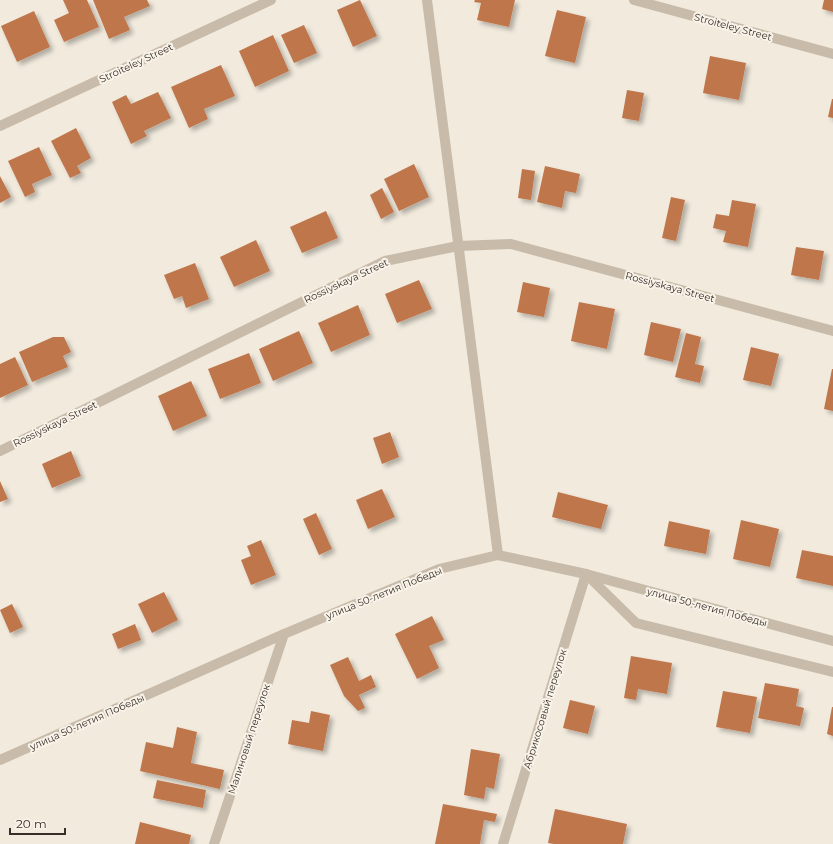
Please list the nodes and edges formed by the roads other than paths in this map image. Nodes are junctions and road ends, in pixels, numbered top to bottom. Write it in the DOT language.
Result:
graph roads {
  1 [pos="271,0"];
  2 [pos="427,0"];
  3 [pos="634,0"];
  4 [pos="833,54"];
  5 [pos="0,126"];
  6 [pos="458,246"];
  7 [pos="833,331"];
  8 [pos="0,451"];
  9 [pos="498,555"];
  10 [pos="586,574"];
  11 [pos="284,634"];
  12 [pos="833,641"];
  13 [pos="833,672"];
  14 [pos="0,760"];
  15 [pos="214,844"];
  16 [pos="503,844"];
  1 -- 5 [label="street, Stroiteley Street"];
  2 -- 6 [label="street"];
  3 -- 4 [label="street, Stroiteley Street"];
  6 -- 7 [label="street, Rossiyskaya Street"];
  6 -- 8 [label="street, Rossiyskaya Street"];
  6 -- 9 [label="street"];
  9 -- 10 [label="street, улица 50-летия Победы"];
  9 -- 11 [label="street, улица 50-летия Победы"];
  10 -- 12 [label="street, улица 50-летия Победы"];
  10 -- 13 [label="street"];
  10 -- 16 [label="street, Абрикосовый переулок"];
  11 -- 14 [label="street, улица 50-летия Победы"];
  11 -- 15 [label="street, Малиновый переулок"];
}
